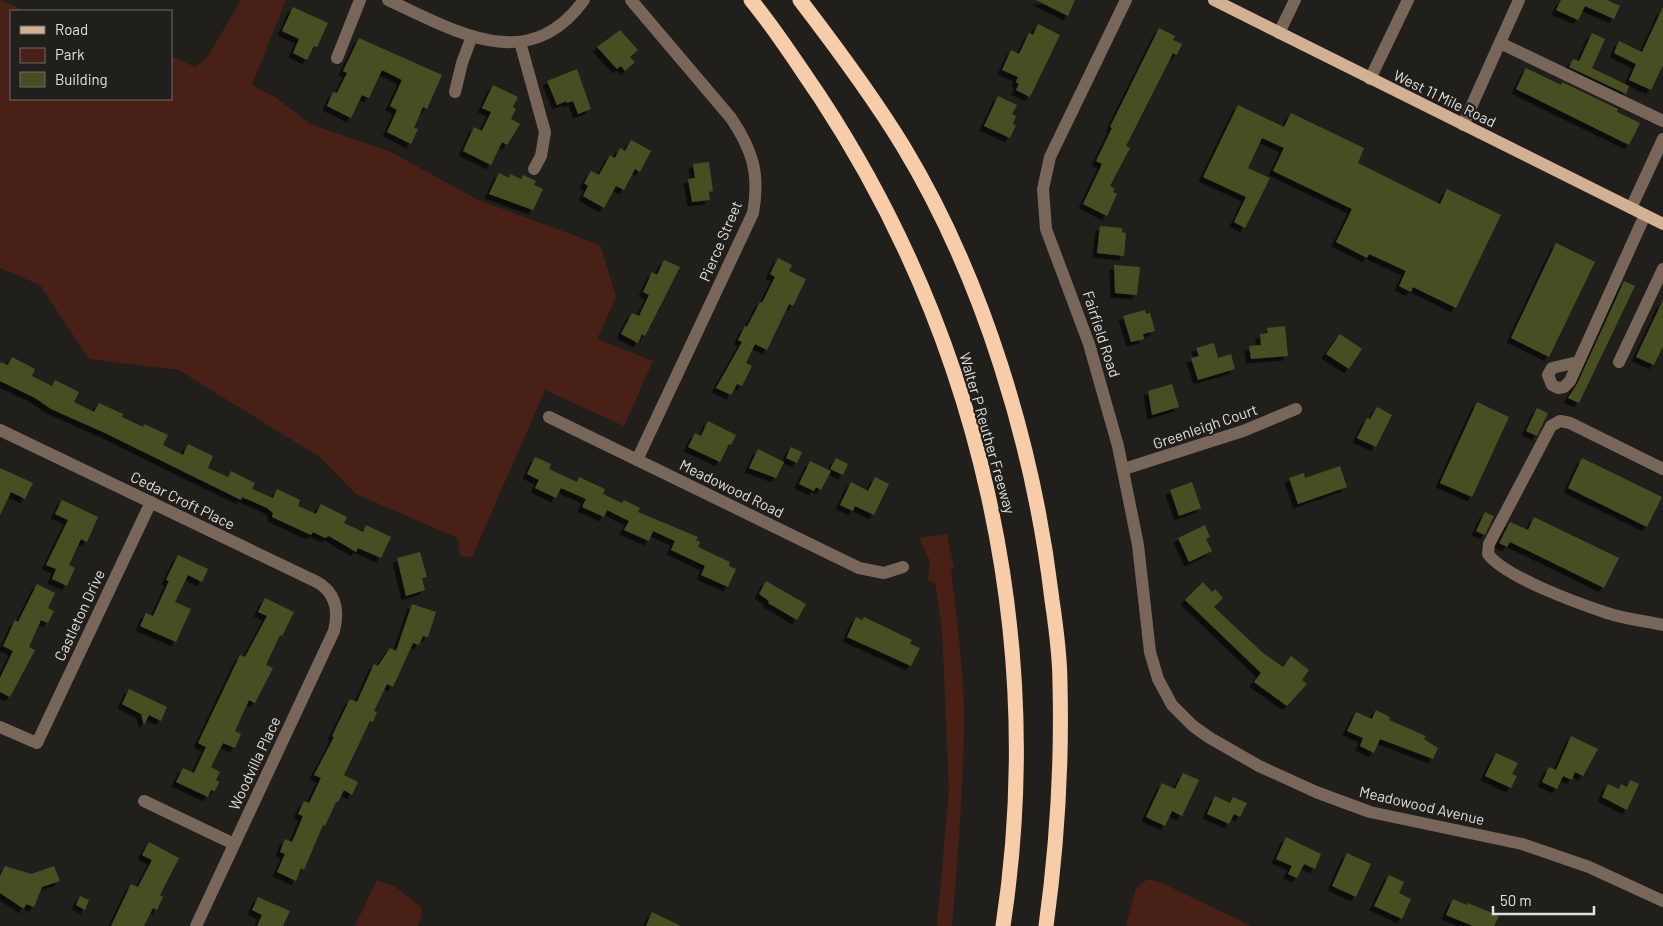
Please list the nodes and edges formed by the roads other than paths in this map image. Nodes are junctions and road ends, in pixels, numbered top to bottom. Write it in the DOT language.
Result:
graph roads {
  1 [pos="360,0"];
  2 [pos="388,0"];
  3 [pos="584,0"];
  4 [pos="631,0"];
  5 [pos="751,0"];
  6 [pos="800,0"];
  7 [pos="1126,0"];
  8 [pos="1214,0"];
  9 [pos="1295,0"];
  10 [pos="1408,0"];
  11 [pos="1519,0"];
  12 [pos="1279,33"];
  13 [pos="472,36"];
  14 [pos="520,42"];
  15 [pos="1500,43"];
  16 [pos="337,58"];
  17 [pos="1370,79"];
  18 [pos="456,92"];
  19 [pos="1663,121"];
  20 [pos="1463,125"];
  21 [pos="1663,139"];
  22 [pos="534,170"];
  23 [pos="1631,208"];
  24 [pos="1645,215"];
  25 [pos="1663,224"];
  26 [pos="1663,269"];
  27 [pos="1578,362"];
  28 [pos="1619,362"];
  29 [pos="1296,409"];
  30 [pos="549,417"];
  31 [pos="0,430"];
  32 [pos="637,460"];
  33 [pos="1124,469"];
  34 [pos="1663,469"];
  35 [pos="151,502"];
  36 [pos="903,567"];
  37 [pos="338,613"];
  38 [pos="1663,625"];
  39 [pos="1166,694"];
  40 [pos="0,727"];
  41 [pos="144,801"];
  42 [pos="234,844"];
  43 [pos="1663,901"];
  44 [pos="196,926"];
  45 [pos="1003,926"];
  46 [pos="1046,926"];
  1 -- 16 [label="street"];
  2 -- 13 [label="street"];
  3 -- 14 [label="street"];
  4 -- 32 [label="street, Pierce Street"];
  5 -- 45 [label="highway, Walter P Reuther Freeway"];
  6 -- 46 [label="highway, Walter P Reuther Freeway"];
  7 -- 33 [label="street, Fairfield Road"];
  8 -- 12 [label="main road, West 11 Mile Road"];
  9 -- 12 [label="street"];
  10 -- 17 [label="street"];
  11 -- 15 [label="street"];
  12 -- 17 [label="main road, West 11 Mile Road"];
  13 -- 14 [label="street"];
  13 -- 18 [label="street"];
  14 -- 22 [label="street"];
  15 -- 19 [label="street"];
  15 -- 20 [label="street"];
  17 -- 20 [label="main road, West 11 Mile Road"];
  20 -- 23 [label="main road, West 11 Mile Road"];
  21 -- 23 [label="street"];
  23 -- 24 [label="main road, West 11 Mile Road"];
  24 -- 25 [label="main road, West 11 Mile Road"];
  24 -- 27 [label="street"];
  26 -- 28 [label="street"];
  29 -- 33 [label="street, Greenleigh Court"];
  30 -- 32 [label="street, Meadowood Road"];
  31 -- 35 [label="street, Cedar Croft Place"];
  32 -- 36 [label="street, Meadowood Road"];
  33 -- 39 [label="street, Fairfield Road"];
  34 -- 38 [label="street"];
  35 -- 37 [label="street, Cedar Croft Place"];
  35 -- 40 [label="street, Castleton Drive"];
  37 -- 42 [label="street, Woodvilla Place"];
  39 -- 43 [label="street, Meadowood Avenue"];
  41 -- 42 [label="street"];
  42 -- 44 [label="street, Woodvilla Place"];
}
